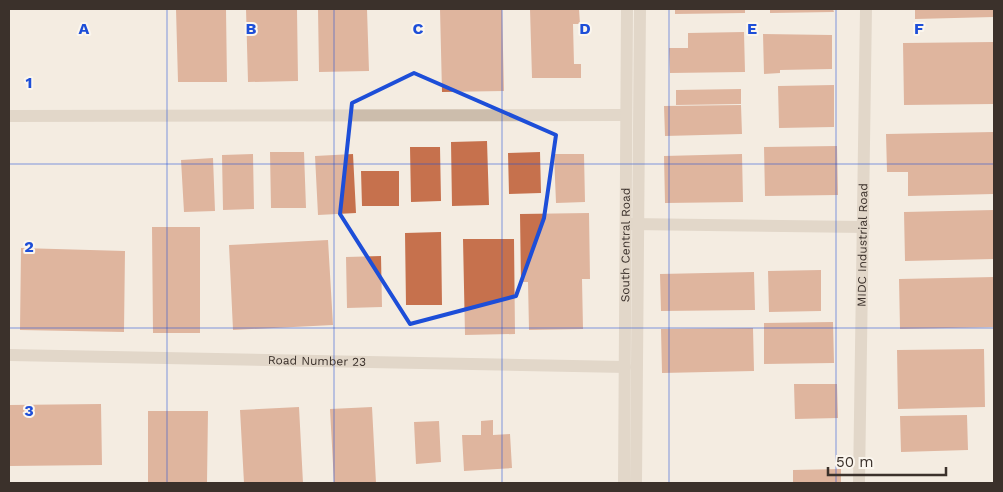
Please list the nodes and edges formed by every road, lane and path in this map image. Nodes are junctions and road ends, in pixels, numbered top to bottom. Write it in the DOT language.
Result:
graph roads {
  1 [pos="627,9"];
  2 [pos="640,9"];
  3 [pos="866,9"];
  4 [pos="626,115"];
  5 [pos="9,116"];
  6 [pos="632,224"];
  7 [pos="864,227"];
  8 [pos="9,354"];
  9 [pos="625,367"];
  10 [pos="624,483"];
  11 [pos="636,483"];
  12 [pos="859,483"];
  1 -- 4 [label="street, South Central Road"];
  2 -- 6 [label="street, South Central Road"];
  3 -- 7 [label="street, MIDC Industrial Road"];
  4 -- 5 [label="street"];
  4 -- 6 [label="street, South Central Road"];
  6 -- 7 [label="street"];
  6 -- 9 [label="street, South Central Road"];
  6 -- 11 [label="street, South Central Road"];
  7 -- 12 [label="street, MIDC Industrial Road"];
  8 -- 9 [label="street, Road Number 23"];
  9 -- 10 [label="street, South Central Road"];
}
